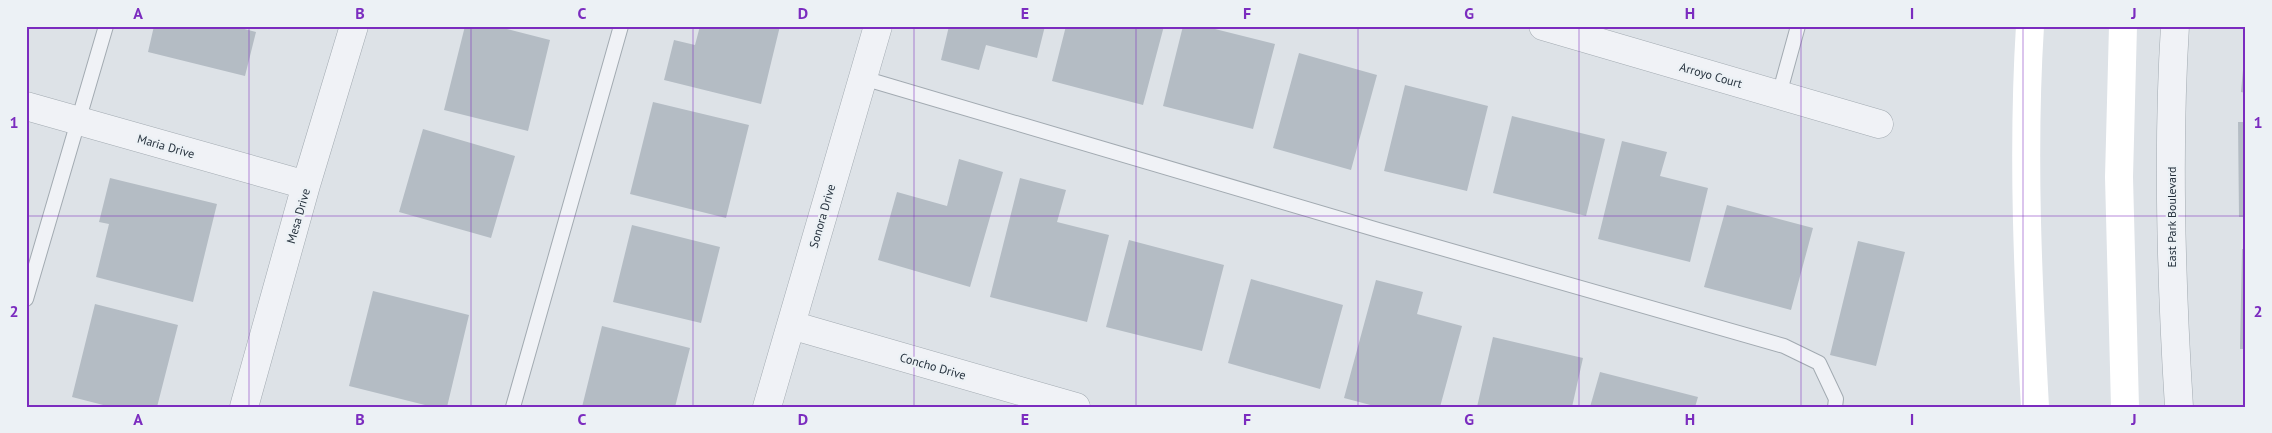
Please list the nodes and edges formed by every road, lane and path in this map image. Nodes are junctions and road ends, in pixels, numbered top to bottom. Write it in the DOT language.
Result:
graph roads {
  1 [pos="106,26"];
  2 [pos="354,26"];
  3 [pos="621,26"];
  4 [pos="878,26"];
  5 [pos="1543,26"];
  6 [pos="1798,26"];
  7 [pos="2030,26"];
  8 [pos="2123,26"];
  9 [pos="2176,26"];
  10 [pos="863,78"];
  11 [pos="1779,95"];
  12 [pos="26,106"];
  13 [pos="78,121"];
  14 [pos="1879,124"];
  15 [pos="306,185"];
  16 [pos="26,299"];
  17 [pos="791,325"];
  18 [pos="244,407"];
  19 [pos="513,407"];
  20 [pos="767,407"];
  21 [pos="1076,407"];
  22 [pos="1835,407"];
  23 [pos="2035,407"];
  24 [pos="2125,407"];
  25 [pos="2179,407"];
  1 -- 13 [label="lane"];
  2 -- 15 [label="street, Mesa Drive"];
  3 -- 19 [label="lane"];
  4 -- 10 [label="street, Sonora Drive"];
  5 -- 11 [label="street, Arroyo Court"];
  6 -- 11 [label="lane"];
  7 -- 23 [label="main road"];
  8 -- 24 [label="main road"];
  9 -- 25 [label="street, East Park Boulevard"];
  10 -- 17 [label="street, Sonora Drive"];
  10 -- 22 [label="lane"];
  11 -- 14 [label="street, Arroyo Court"];
  12 -- 13 [label="street, Maria Drive"];
  13 -- 15 [label="street, Maria Drive"];
  13 -- 16 [label="lane"];
  15 -- 18 [label="street, Mesa Drive"];
  17 -- 20 [label="street, Sonora Drive"];
  17 -- 21 [label="street, Concho Drive"];
}
